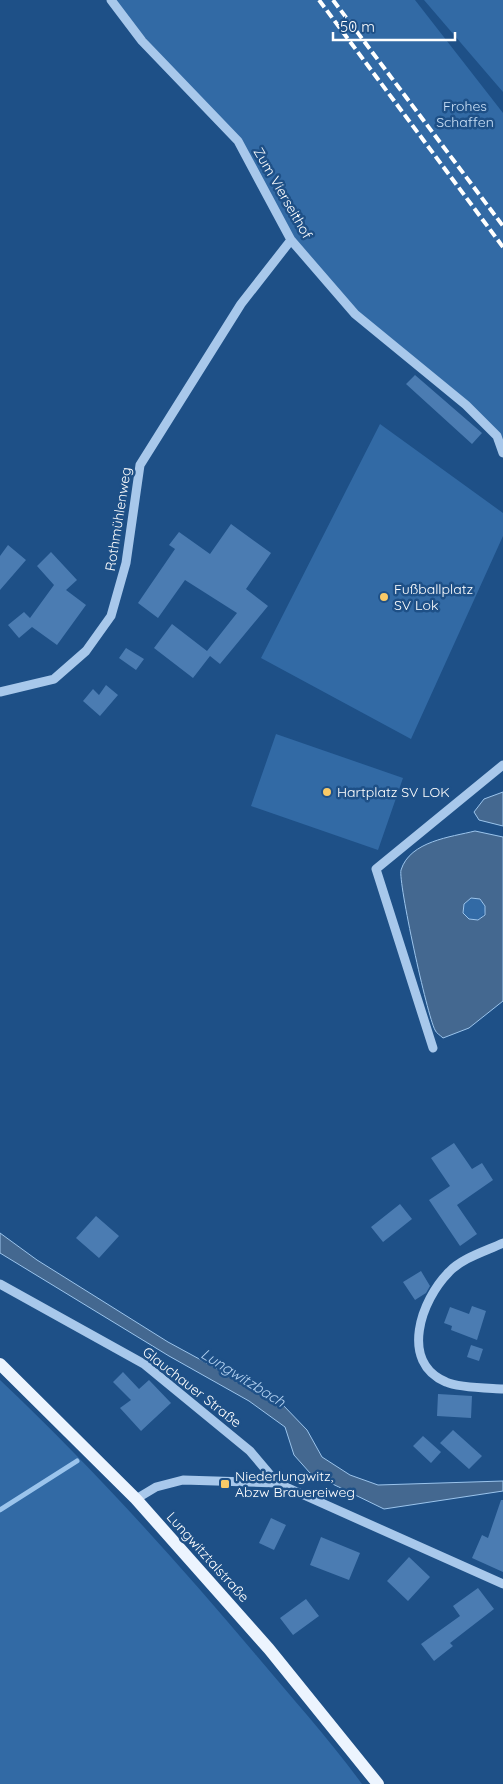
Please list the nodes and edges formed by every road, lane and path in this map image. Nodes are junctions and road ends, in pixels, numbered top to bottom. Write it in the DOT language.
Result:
graph roads {
  1 [pos="111,0"];
  2 [pos="291,240"];
  3 [pos="503,453"];
  4 [pos="0,692"];
  5 [pos="503,765"];
  6 [pos="433,1048"];
  7 [pos="503,1243"];
  8 [pos="0,1284"];
  9 [pos="0,1364"];
  10 [pos="503,1390"];
  11 [pos="277,1483"];
  12 [pos="136,1499"];
  13 [pos="503,1584"];
  14 [pos="378,1784"];
  1 -- 2 [label="street, Zum Vierseithof"];
  2 -- 3 [label="street, Zum Vierseithof"];
  2 -- 4 [label="street, Rothmühlenweg"];
  5 -- 6 [label="street"];
  7 -- 10 [label="street"];
  8 -- 11 [label="street, Glauchauer Straße"];
  9 -- 12 [label="main road, Lungwitztalstraße"];
  11 -- 12 [label="street, Glauchauer Straße"];
  11 -- 13 [label="street, Glauchauer Straße"];
  12 -- 14 [label="main road, Lungwitztalstraße"];
}
